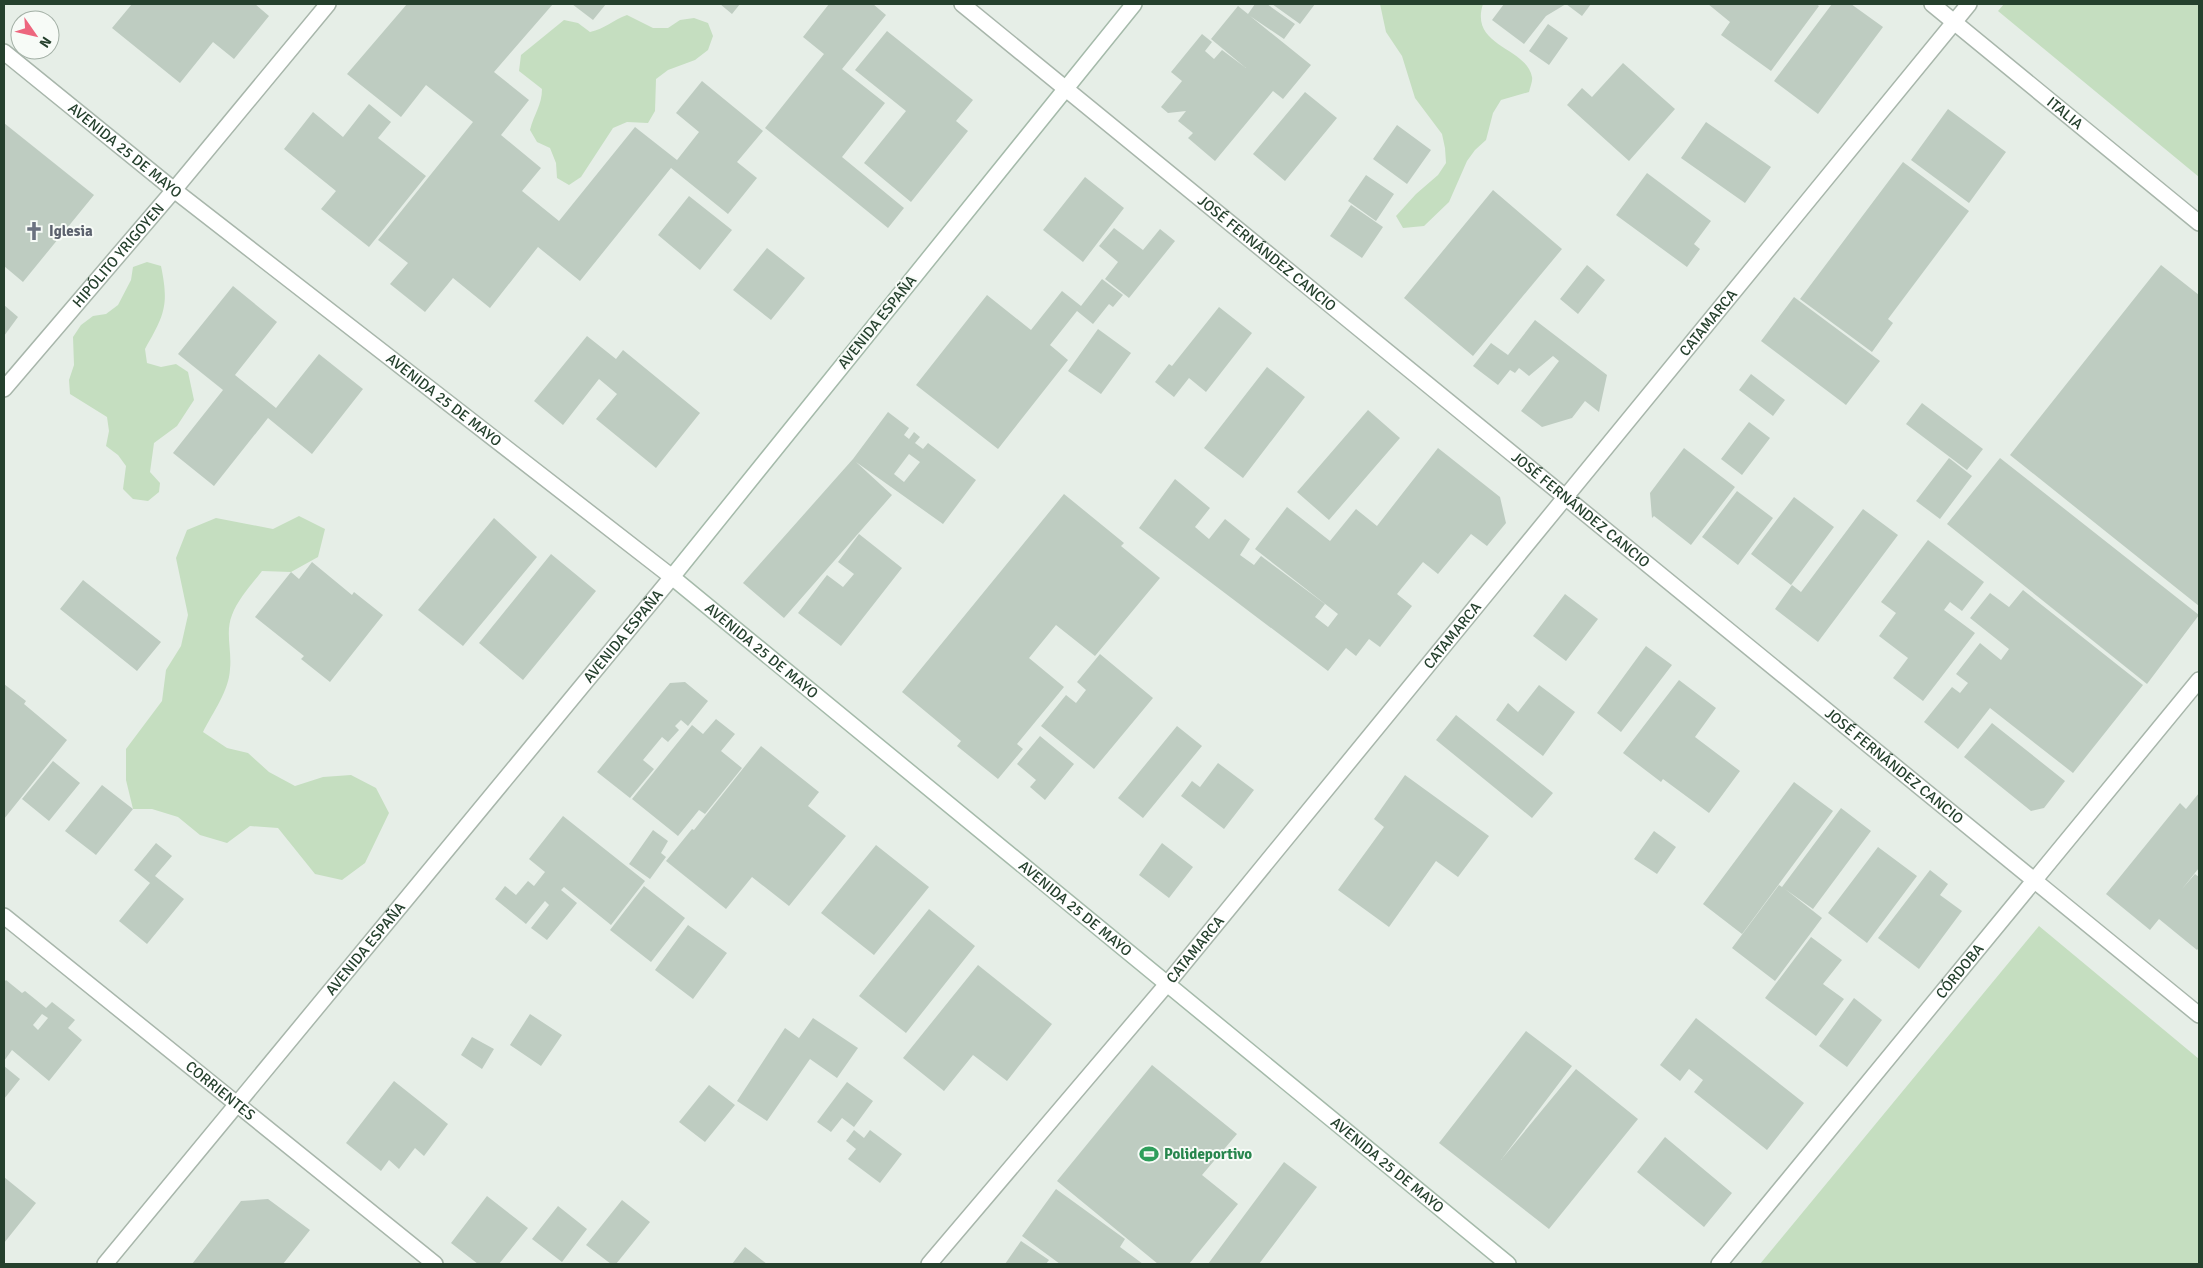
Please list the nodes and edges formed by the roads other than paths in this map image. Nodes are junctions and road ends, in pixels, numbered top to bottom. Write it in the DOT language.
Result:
graph roads {
  1 [pos="328,4"];
  2 [pos="962,4"];
  3 [pos="1134,4"];
  4 [pos="1932,4"];
  5 [pos="1969,4"];
  6 [pos="1954,22"];
  7 [pos="4,52"];
  8 [pos="1066,87"];
  9 [pos="174,190"];
  10 [pos="2199,223"];
  11 [pos="4,389"];
  12 [pos="1565,496"];
  13 [pos="672,577"];
  14 [pos="2199,680"];
  15 [pos="2035,880"];
  16 [pos="4,916"];
  17 [pos="1167,984"];
  18 [pos="2199,1016"];
  19 [pos="236,1104"];
  20 [pos="105,1264"];
  21 [pos="435,1264"];
  22 [pos="929,1264"];
  23 [pos="1508,1264"];
  24 [pos="1720,1264"];
  1 -- 9 [label="street, HIPÓLITO YRIGOYEN"];
  2 -- 8 [label="street, JOSÉ FERNÁNDEZ CANCIO"];
  3 -- 8 [label="street, AVENIDA ESPAÑA"];
  4 -- 6 [label="street, ITALIA"];
  5 -- 6 [label="street, CATAMARCA"];
  6 -- 10 [label="street, ITALIA"];
  6 -- 12 [label="street, CATAMARCA"];
  7 -- 9 [label="street, AVENIDA 25 DE MAYO"];
  8 -- 12 [label="street, JOSÉ FERNÁNDEZ CANCIO"];
  8 -- 13 [label="street, AVENIDA ESPAÑA"];
  9 -- 11 [label="street, HIPÓLITO YRIGOYEN"];
  9 -- 13 [label="street, AVENIDA 25 DE MAYO"];
  12 -- 15 [label="street, JOSÉ FERNÁNDEZ CANCIO"];
  12 -- 17 [label="street, CATAMARCA"];
  13 -- 17 [label="street, AVENIDA 25 DE MAYO"];
  13 -- 19 [label="street, AVENIDA ESPAÑA"];
  14 -- 15 [label="street, CÓRDOBA"];
  15 -- 18 [label="street, JOSÉ FERNÁNDEZ CANCIO"];
  15 -- 24 [label="street, CÓRDOBA"];
  16 -- 19 [label="street, CORRIENTES"];
  17 -- 22 [label="street, CATAMARCA"];
  17 -- 23 [label="street, AVENIDA 25 DE MAYO"];
  19 -- 20 [label="street, AVENIDA ESPAÑA"];
  19 -- 21 [label="street, CORRIENTES"];
}
